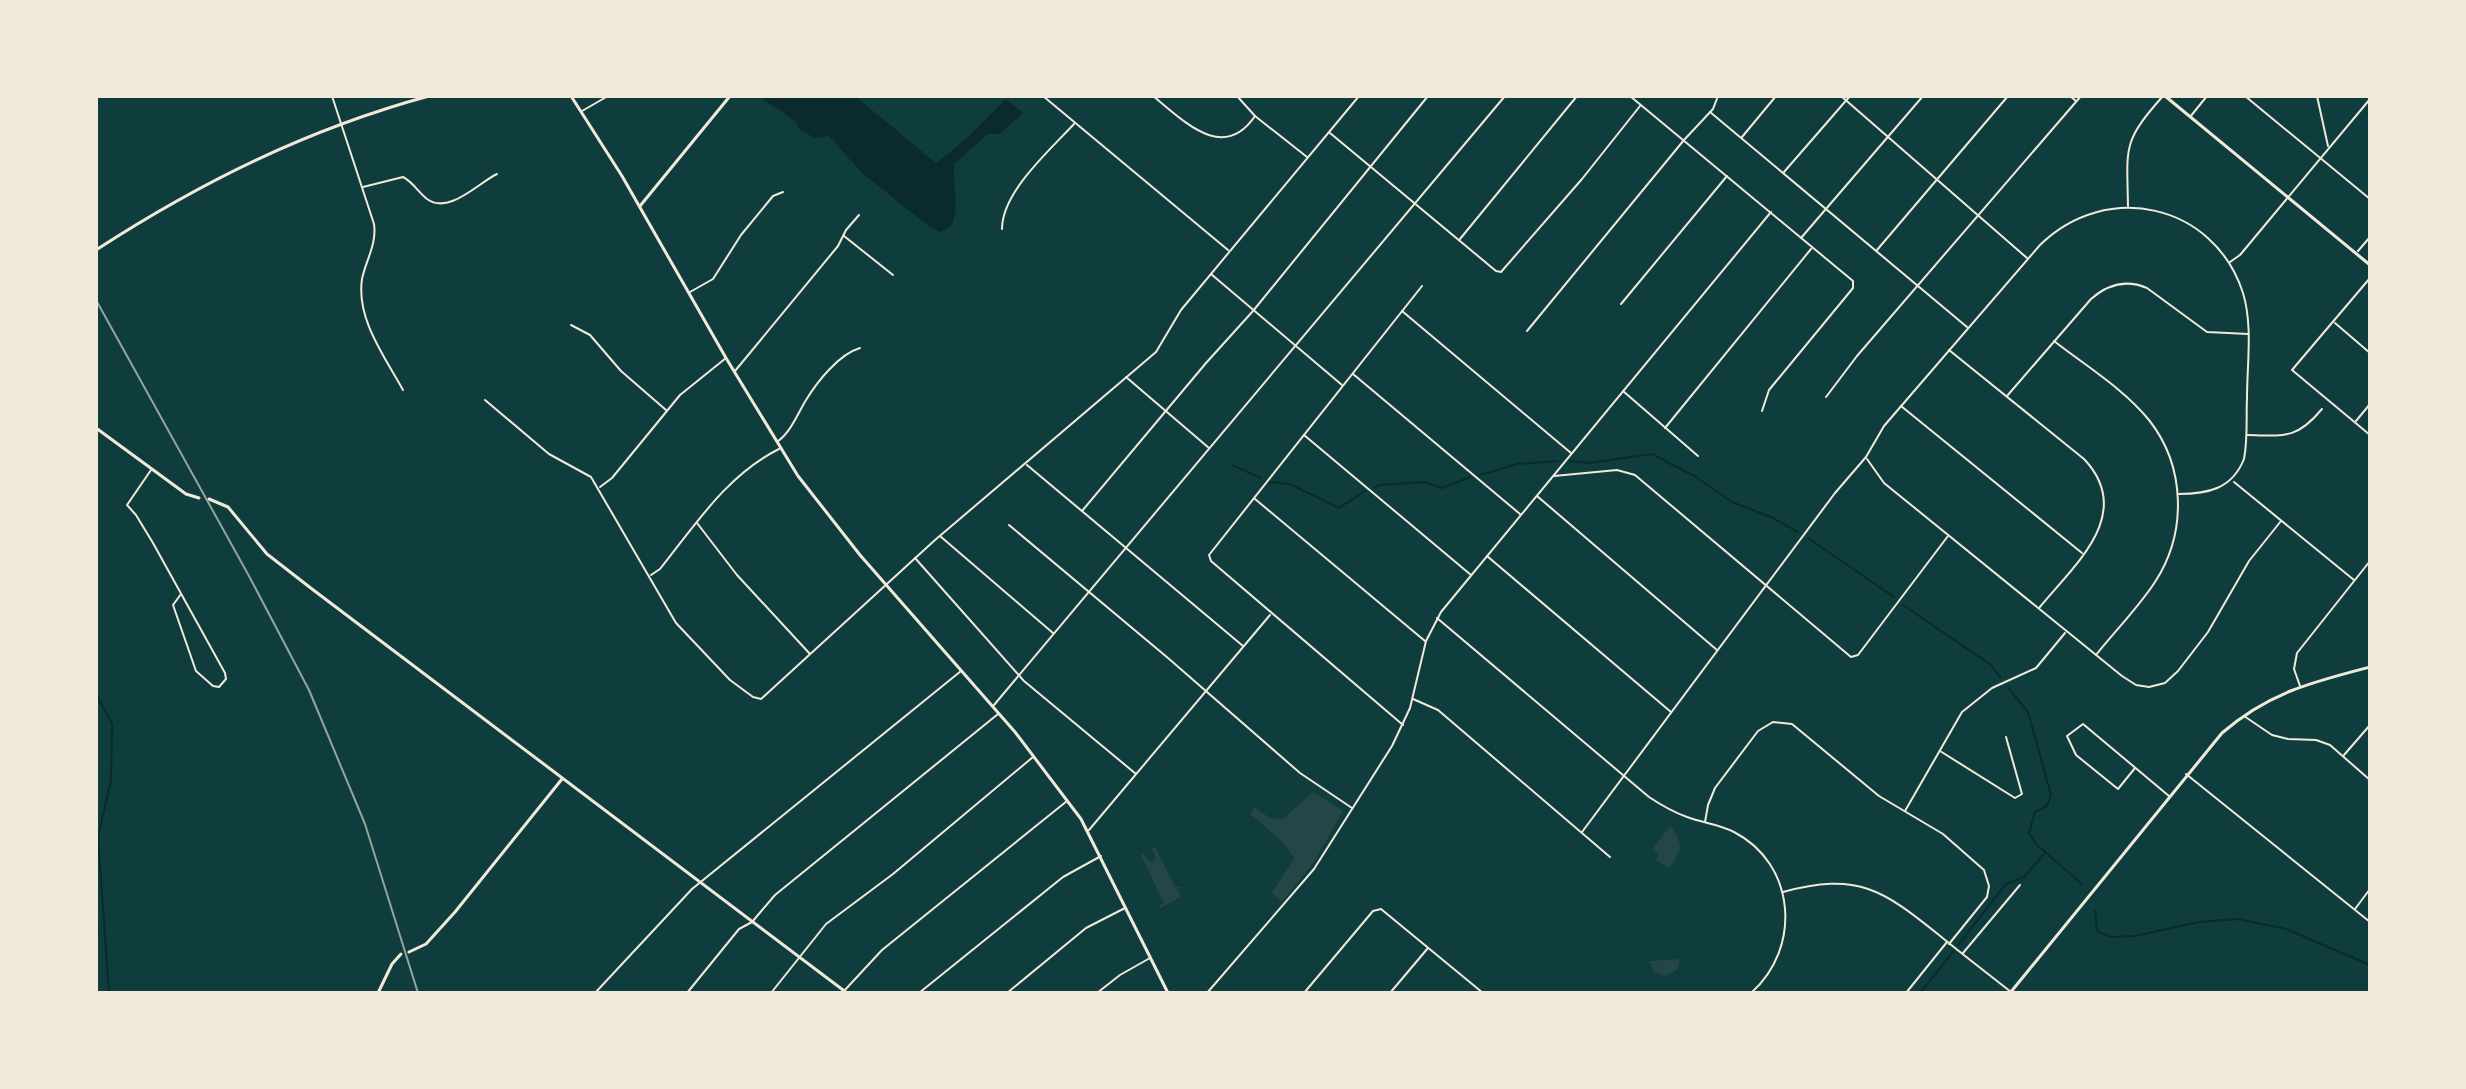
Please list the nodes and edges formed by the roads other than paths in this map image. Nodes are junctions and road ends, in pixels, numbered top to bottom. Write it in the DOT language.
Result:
graph roads {
  1 [pos="332,96"];
  2 [pos="429,96"];
  3 [pos="571,96"];
  4 [pos="608,96"];
  5 [pos="730,96"];
  6 [pos="1043,96"];
  7 [pos="1153,96"];
  8 [pos="1237,96"];
  9 [pos="1359,96"];
  10 [pos="1428,96"];
  11 [pos="1505,96"];
  12 [pos="1577,96"];
  13 [pos="1630,96"];
  14 [pos="1642,96"];
  15 [pos="1718,96"];
  16 [pos="1776,96"];
  17 [pos="1841,96"];
  18 [pos="1850,96"];
  19 [pos="1923,96"];
  20 [pos="2008,96"];
  21 [pos="2070,96"];
  22 [pos="2081,96"];
  23 [pos="2164,96"];
  24 [pos="2207,96"];
  25 [pos="2245,96"];
  26 [pos="2317,96"];
  27 [pos="2370,99"];
  28 [pos="1846,100"];
  29 [pos="2077,101"];
  30 [pos="1637,102"];
  31 [pos="1641,105"];
  32 [pos="581,112"];
  33 [pos="1710,112"];
  34 [pos="1255,116"];
  35 [pos="2190,117"];
  36 [pos="341,123"];
  37 [pos="1075,123"];
  38 [pos="1329,132"];
  39 [pos="1888,137"];
  40 [pos="1741,138"];
  41 [pos="1684,140"];
  42 [pos="2329,147"];
  43 [pos="2320,157"];
  44 [pos="1308,158"];
  45 [pos="1370,165"];
  46 [pos="1783,173"];
  47 [pos="497,174"];
  48 [pos="1727,176"];
  49 [pos="1937,179"];
  50 [pos="362,187"];
  51 [pos="783,192"];
  52 [pos="2287,197"];
  53 [pos="2370,199"];
  54 [pos="1416,204"];
  55 [pos="640,206"];
  56 [pos="2128,208"];
  57 [pos="1826,209"];
  58 [pos="1771,212"];
  59 [pos="859,215"];
  60 [pos="1980,215"];
  61 [pos="1002,229"];
  62 [pos="843,235"];
  63 [pos="2370,237"];
  64 [pos="1801,238"];
  65 [pos="1459,240"];
  66 [pos="1812,248"];
  67 [pos="96,250"];
  68 [pos="1229,251"];
  69 [pos="1876,251"];
  70 [pos="2356,253"];
  71 [pos="2028,259"];
  72 [pos="2229,263"];
  73 [pos="2370,265"];
  74 [pos="1211,274"];
  75 [pos="893,275"];
  76 [pos="2370,278"];
  77 [pos="1422,286"];
  78 [pos="1918,287"];
  79 [pos="689,293"];
  80 [pos="1621,304"];
  81 [pos="1253,311"];
  82 [pos="1402,311"];
  83 [pos="2333,322"];
  84 [pos="571,325"];
  85 [pos="1968,328"];
  86 [pos="1527,331"];
  87 [pos="2248,334"];
  88 [pos="2054,341"];
  89 [pos="1296,346"];
  90 [pos="860,348"];
  91 [pos="1949,350"];
  92 [pos="2370,353"];
  93 [pos="726,358"];
  94 [pos="734,372"];
  95 [pos="1353,374"];
  96 [pos="1126,377"];
  97 [pos="1343,386"];
  98 [pos="403,390"];
  99 [pos="1623,391"];
  100 [pos="1826,397"];
  101 [pos="2006,397"];
  102 [pos="485,400"];
  103 [pos="2370,404"];
  104 [pos="1901,406"];
  105 [pos="2322,409"];
  106 [pos="667,411"];
  107 [pos="1165,411"];
  108 [pos="1762,411"];
  109 [pos="2355,422"];
  110 [pos="96,428"];
  111 [pos="1665,428"];
  112 [pos="1304,435"];
  113 [pos="2246,435"];
  114 [pos="2370,435"];
  115 [pos="776,442"];
  116 [pos="780,448"];
  117 [pos="1210,449"];
  118 [pos="1572,454"];
  119 [pos="1698,456"];
  120 [pos="1866,457"];
  121 [pos="1025,464"];
  122 [pos="152,469"];
  123 [pos="1554,476"];
  124 [pos="2232,481"];
  125 [pos="599,487"];
  126 [pos="2178,494"];
  127 [pos="1537,496"];
  128 [pos="1254,497"];
  129 [pos="199,498"];
  130 [pos="209,499"];
  131 [pos="1082,511"];
  132 [pos="1521,515"];
  133 [pos="2281,521"];
  134 [pos="697,523"];
  135 [pos="1009,525"];
  136 [pos="1948,535"];
  137 [pos="940,536"];
  138 [pos="1125,548"];
  139 [pos="2083,554"];
  140 [pos="1487,556"];
  141 [pos="915,558"];
  142 [pos="2370,561"];
  143 [pos="649,576"];
  144 [pos="1472,576"];
  145 [pos="2354,580"];
  146 [pos="886,584"];
  147 [pos="1765,587"];
  148 [pos="1089,591"];
  149 [pos="181,594"];
  150 [pos="2038,609"];
  151 [pos="1271,613"];
  152 [pos="1437,618"];
  153 [pos="2066,632"];
  154 [pos="1054,634"];
  155 [pos="1426,641"];
  156 [pos="1243,646"];
  157 [pos="1718,651"];
  158 [pos="811,655"];
  159 [pos="2096,655"];
  160 [pos="2370,667"];
  161 [pos="962,670"];
  162 [pos="1019,675"];
  163 [pos="2300,686"];
  164 [pos="1206,691"];
  165 [pos="1412,699"];
  166 [pos="993,706"];
  167 [pos="999,713"];
  168 [pos="1672,713"];
  169 [pos="2243,716"];
  170 [pos="1403,725"];
  171 [pos="2370,725"];
  172 [pos="2006,737"];
  173 [pos="1939,750"];
  174 [pos="2343,756"];
  175 [pos="1034,757"];
  176 [pos="2135,768"];
  177 [pos="1136,774"];
  178 [pos="2186,774"];
  179 [pos="1624,776"];
  180 [pos="562,779"];
  181 [pos="2370,780"];
  182 [pos="2169,796"];
  183 [pos="1068,800"];
  184 [pos="1353,809"];
  185 [pos="1904,812"];
  186 [pos="1705,822"];
  187 [pos="1088,831"];
  188 [pos="1582,832"];
  189 [pos="1101,856"];
  190 [pos="1610,857"];
  191 [pos="700,883"];
  192 [pos="2020,885"];
  193 [pos="2370,889"];
  194 [pos="1783,892"];
  195 [pos="1126,907"];
  196 [pos="2354,910"];
  197 [pos="752,922"];
  198 [pos="2370,922"];
  199 [pos="1948,943"];
  200 [pos="1428,947"];
  201 [pos="409,952"];
  202 [pos="401,954"];
  203 [pos="1963,954"];
  204 [pos="799,957"];
  205 [pos="1151,958"];
  206 [pos="1478,989"];
  207 [pos="846,992"];
  208 [pos="378,993"];
  209 [pos="595,993"];
  210 [pos="687,993"];
  211 [pos="771,993"];
  212 [pos="919,993"];
  213 [pos="1007,993"];
  214 [pos="1097,993"];
  215 [pos="1168,993"];
  216 [pos="1207,993"];
  217 [pos="1304,993"];
  218 [pos="1390,993"];
  219 [pos="1474,993"];
  220 [pos="1483,993"];
  221 [pos="1751,993"];
  222 [pos="1906,993"];
  223 [pos="2011,993"];
  1 -- 36 [label="street"];
  2 -- 36 [label="main road"];
  3 -- 32 [label="main road"];
  4 -- 32 [label="street"];
  5 -- 55 [label="main road"];
  6 -- 37 [label="street"];
  7 -- 34 [label="street"];
  8 -- 34 [label="street"];
  9 -- 38 [label="street"];
  10 -- 45 [label="street"];
  11 -- 54 [label="street"];
  12 -- 65 [label="street"];
  13 -- 30 [label="street"];
  14 -- 30 [label="street"];
  15 -- 33 [label="street"];
  16 -- 40 [label="street"];
  17 -- 28 [label="street"];
  18 -- 28 [label="street"];
  19 -- 39 [label="street"];
  20 -- 49 [label="street"];
  21 -- 29 [label="street"];
  22 -- 29 [label="street"];
  23 -- 35 [label="main road"];
  23 -- 56 [label="street"];
  24 -- 35 [label="street"];
  25 -- 43 [label="street"];
  26 -- 42 [label="street"];
  27 -- 42 [label="street"];
  28 -- 39 [label="street"];
  28 -- 46 [label="street"];
  29 -- 60 [label="street"];
  30 -- 31 [label="street"];
  31 -- 41 [label="street"];
  31 -- 65 [label="street"];
  32 -- 55 [label="main road"];
  33 -- 40 [label="street"];
  33 -- 41 [label="street"];
  34 -- 44 [label="street"];
  35 -- 52 [label="main road"];
  36 -- 50 [label="street"];
  36 -- 67 [label="main road"];
  37 -- 61 [label="street"];
  37 -- 68 [label="street"];
  38 -- 44 [label="street"];
  38 -- 45 [label="street"];
  39 -- 49 [label="street"];
  39 -- 57 [label="street"];
  40 -- 46 [label="street"];
  41 -- 48 [label="street"];
  41 -- 86 [label="street"];
  42 -- 43 [label="street"];
  43 -- 52 [label="street"];
  43 -- 53 [label="street"];
  44 -- 68 [label="street"];
  45 -- 54 [label="street"];
  45 -- 81 [label="street"];
  46 -- 57 [label="street"];
  47 -- 50 [label="street"];
  48 -- 58 [label="street"];
  48 -- 80 [label="street"];
  49 -- 60 [label="street"];
  49 -- 69 [label="street"];
  50 -- 98 [label="street"];
  51 -- 79 [label="street"];
  52 -- 70 [label="main road"];
  52 -- 72 [label="street"];
  54 -- 65 [label="street"];
  54 -- 89 [label="street"];
  55 -- 79 [label="main road"];
  56 -- 71 [label="street"];
  56 -- 72 [label="street"];
  57 -- 64 [label="street"];
  57 -- 69 [label="street"];
  58 -- 64 [label="street"];
  58 -- 99 [label="street"];
  59 -- 62 [label="street"];
  60 -- 71 [label="street"];
  60 -- 78 [label="street"];
  62 -- 75 [label="street"];
  62 -- 94 [label="street"];
  63 -- 70 [label="street"];
  64 -- 66 [label="street"];
  66 -- 108 [label="street"];
  66 -- 111 [label="street"];
  68 -- 74 [label="street"];
  69 -- 78 [label="street"];
  70 -- 73 [label="main road"];
  71 -- 85 [label="street"];
  72 -- 87 [label="street"];
  74 -- 81 [label="street"];
  74 -- 96 [label="street"];
  76 -- 83 [label="street"];
  77 -- 82 [label="street"];
  78 -- 85 [label="street"];
  78 -- 100 [label="street"];
  79 -- 93 [label="main road"];
  81 -- 89 [label="street"];
  81 -- 107 [label="street"];
  82 -- 95 [label="street"];
  82 -- 118 [label="street"];
  83 -- 92 [label="street"];
  83 -- 109 [label="street"];
  84 -- 106 [label="street"];
  85 -- 91 [label="street"];
  87 -- 88 [label="street"];
  87 -- 113 [label="street"];
  88 -- 101 [label="street"];
  88 -- 126 [label="street"];
  89 -- 97 [label="street"];
  89 -- 117 [label="street"];
  90 -- 115 [label="street"];
  91 -- 101 [label="street"];
  91 -- 104 [label="street"];
  93 -- 94 [label="main road"];
  93 -- 106 [label="street"];
  94 -- 115 [label="main road"];
  95 -- 97 [label="street"];
  95 -- 132 [label="street"];
  96 -- 107 [label="street"];
  96 -- 121 [label="street"];
  97 -- 112 [label="street"];
  99 -- 111 [label="street"];
  99 -- 118 [label="street"];
  101 -- 139 [label="street"];
  102 -- 125 [label="street"];
  103 -- 109 [label="street"];
  104 -- 120 [label="street"];
  104 -- 139 [label="street"];
  105 -- 113 [label="street"];
  106 -- 125 [label="street"];
  107 -- 117 [label="street"];
  107 -- 131 [label="street"];
  109 -- 114 [label="street"];
  110 -- 122 [label="main road"];
  111 -- 119 [label="street"];
  112 -- 128 [label="street"];
  112 -- 144 [label="street"];
  113 -- 124 [label="street"];
  115 -- 116 [label="main road"];
  116 -- 134 [label="street"];
  116 -- 146 [label="main road"];
  117 -- 138 [label="street"];
  118 -- 123 [label="street"];
  120 -- 136 [label="street"];
  120 -- 147 [label="street"];
  121 -- 131 [label="street"];
  121 -- 137 [label="street"];
  122 -- 129 [label="main road"];
  122 -- 149 [label="street"];
  123 -- 127 [label="street"];
  123 -- 147 [label="street"];
  124 -- 126 [label="street"];
  124 -- 133 [label="street"];
  125 -- 143 [label="street"];
  126 -- 159 [label="street"];
  127 -- 132 [label="street"];
  127 -- 157 [label="street"];
  128 -- 151 [label="street"];
  128 -- 155 [label="street"];
  130 -- 180 [label="main road"];
  131 -- 138 [label="street"];
  132 -- 140 [label="street"];
  133 -- 145 [label="street"];
  133 -- 159 [label="street"];
  134 -- 143 [label="street"];
  134 -- 158 [label="street"];
  135 -- 148 [label="street"];
  136 -- 147 [label="street"];
  136 -- 150 [label="street"];
  137 -- 141 [label="street"];
  137 -- 154 [label="street"];
  138 -- 148 [label="street"];
  138 -- 156 [label="street"];
  139 -- 150 [label="street"];
  140 -- 144 [label="street"];
  140 -- 168 [label="street"];
  141 -- 146 [label="street"];
  141 -- 162 [label="street"];
  142 -- 145 [label="street"];
  143 -- 158 [label="street"];
  144 -- 152 [label="street"];
  145 -- 163 [label="street"];
  146 -- 158 [label="street"];
  146 -- 161 [label="main road"];
  147 -- 157 [label="street"];
  148 -- 154 [label="street"];
  148 -- 164 [label="street"];
  149 -- 149 [label="street"];
  150 -- 153 [label="street"];
  151 -- 156 [label="street"];
  151 -- 170 [label="street"];
  152 -- 155 [label="street"];
  152 -- 179 [label="street"];
  153 -- 159 [label="street"];
  153 -- 173 [label="street"];
  154 -- 162 [label="street"];
  155 -- 165 [label="street"];
  156 -- 164 [label="street"];
  157 -- 168 [label="street"];
  160 -- 163 [label="main road"];
  161 -- 166 [label="main road"];
  161 -- 191 [label="street"];
  162 -- 166 [label="street"];
  162 -- 177 [label="street"];
  163 -- 169 [label="main road"];
  164 -- 177 [label="street"];
  164 -- 184 [label="street"];
  165 -- 170 [label="street"];
  165 -- 188 [label="street"];
  166 -- 167 [label="main road"];
  167 -- 175 [label="main road"];
  167 -- 197 [label="street"];
  168 -- 179 [label="street"];
  169 -- 174 [label="street"];
  169 -- 178 [label="main road"];
  170 -- 184 [label="street"];
  171 -- 174 [label="street"];
  172 -- 173 [label="street"];
  173 -- 185 [label="street"];
  174 -- 181 [label="street"];
  175 -- 183 [label="main road"];
  175 -- 204 [label="street"];
  176 -- 176 [label="street"];
  176 -- 182 [label="street"];
  177 -- 187 [label="street"];
  178 -- 182 [label="main road"];
  178 -- 196 [label="street"];
  179 -- 186 [label="street"];
  179 -- 188 [label="street"];
  180 -- 191 [label="main road"];
  180 -- 201 [label="main road"];
  182 -- 223 [label="main road"];
  183 -- 187 [label="main road"];
  183 -- 207 [label="street"];
  184 -- 216 [label="street"];
  185 -- 186 [label="street"];
  185 -- 199 [label="street"];
  186 -- 194 [label="street"];
  187 -- 189 [label="main road"];
  188 -- 190 [label="street"];
  189 -- 195 [label="main road"];
  189 -- 212 [label="street"];
  191 -- 197 [label="main road"];
  191 -- 209 [label="street"];
  192 -- 203 [label="street"];
  193 -- 196 [label="street"];
  194 -- 199 [label="street"];
  194 -- 221 [label="street"];
  195 -- 205 [label="main road"];
  195 -- 213 [label="street"];
  196 -- 198 [label="street"];
  197 -- 204 [label="main road"];
  197 -- 210 [label="street"];
  199 -- 203 [label="street"];
  199 -- 222 [label="street"];
  200 -- 206 [label="street"];
  200 -- 217 [label="street"];
  200 -- 218 [label="street"];
  202 -- 208 [label="main road"];
  203 -- 223 [label="street"];
  204 -- 207 [label="main road"];
  204 -- 211 [label="street"];
  205 -- 214 [label="street"];
  205 -- 215 [label="main road"];
  206 -- 219 [label="street"];
  206 -- 220 [label="street"];
}
